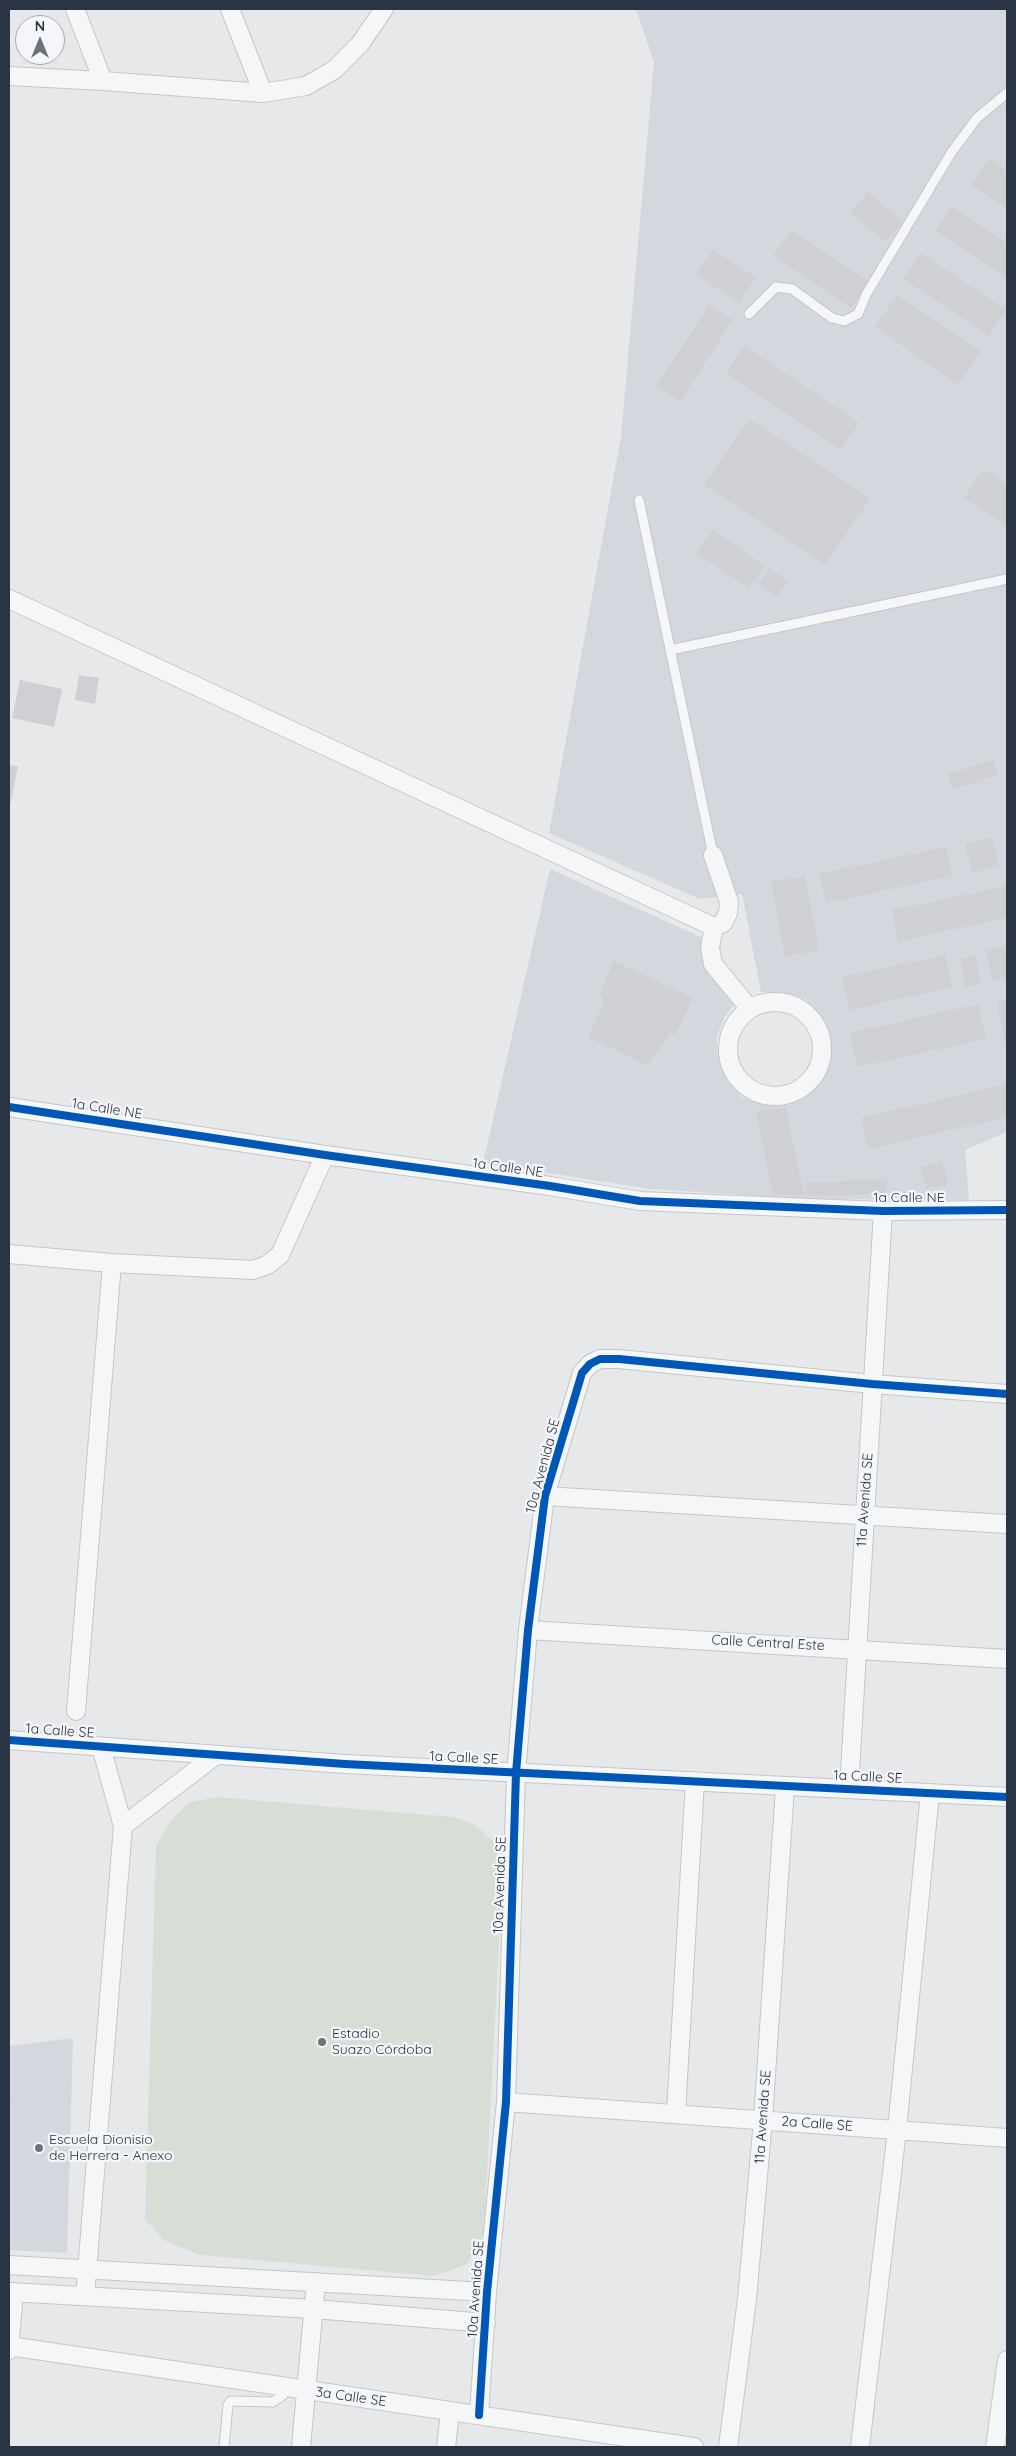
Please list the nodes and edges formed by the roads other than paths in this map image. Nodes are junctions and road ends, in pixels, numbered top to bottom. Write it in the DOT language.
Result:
graph roads {
  1 [pos="75,9"];
  2 [pos="230,9"];
  3 [pos="384,9"];
  4 [pos="9,76"];
  5 [pos="103,81"];
  6 [pos="263,93"];
  7 [pos="1007,93"];
  8 [pos="750,314"];
  9 [pos="638,500"];
  10 [pos="1007,578"];
  11 [pos="9,600"];
  12 [pos="670,650"];
  13 [pos="713,855"];
  14 [pos="714,928"];
  15 [pos="750,1009"];
  16 [pos="9,1107"];
  17 [pos="325,1155"];
  18 [pos="1007,1210"];
  19 [pos="883,1212"];
  20 [pos="9,1254"];
  21 [pos="112,1263"];
  22 [pos="872,1384"];
  23 [pos="1007,1394"];
  24 [pos="545,1496"];
  25 [pos="864,1515"];
  26 [pos="1007,1524"];
  27 [pos="528,1630"];
  28 [pos="856,1648"];
  29 [pos="1007,1658"];
  30 [pos="76,1711"];
  31 [pos="9,1740"];
  32 [pos="100,1747"];
  33 [pos="216,1755"];
  34 [pos="516,1773"];
  35 [pos="695,1781"];
  36 [pos="785,1786"];
  37 [pos="849,1788"];
  38 [pos="930,1793"];
  39 [pos="1007,1797"];
  40 [pos="123,1826"];
  41 [pos="506,2102"];
  42 [pos="676,2114"];
  43 [pos="763,2120"];
  44 [pos="897,2130"];
  45 [pos="1007,2138"];
  46 [pos="9,2265"];
  47 [pos="87,2269"];
  48 [pos="316,2282"];
  49 [pos="12,2292"];
  50 [pos="487,2292"];
  51 [pos="85,2296"];
  52 [pos="314,2309"];
  53 [pos="486,2323"];
  54 [pos="9,2346"];
  55 [pos="9,2350"];
  56 [pos="1007,2360"];
  57 [pos="284,2387"];
  58 [pos="306,2390"];
  59 [pos="450,2412"];
  60 [pos="479,2416"];
  61 [pos="586,2440"];
  62 [pos="224,2447"];
  63 [pos="301,2447"];
  64 [pos="446,2447"];
  65 [pos="694,2447"];
  66 [pos="728,2447"];
  67 [pos="860,2447"];
  68 [pos="995,2447"];
  1 -- 5 [label="street"];
  2 -- 6 [label="street"];
  3 -- 6 [label="street"];
  4 -- 5 [label="street"];
  5 -- 6 [label="street"];
  7 -- 8 [label="lane"];
  9 -- 12 [label="lane"];
  10 -- 12 [label="lane"];
  11 -- 14 [label="street"];
  12 -- 13 [label="lane"];
  13 -- 14 [label="street"];
  14 -- 15 [label="street"];
  15 -- 15 [label="street"];
  16 -- 17 [label="street, 1a Calle NE"];
  17 -- 19 [label="street, 1a Calle NE"];
  17 -- 21 [label="street"];
  18 -- 19 [label="street, 1a Calle NE"];
  19 -- 22 [label="street, 11a Avenida SE"];
  20 -- 21 [label="street"];
  21 -- 30 [label="street"];
  22 -- 23 [label="street"];
  22 -- 24 [label="street, 10a Avenida SE"];
  22 -- 25 [label="street, 11a Avenida SE"];
  24 -- 25 [label="street"];
  24 -- 27 [label="street, 10a Avenida SE"];
  25 -- 26 [label="street"];
  25 -- 28 [label="street, 11a Avenida SE"];
  27 -- 28 [label="street, Calle Central Este"];
  27 -- 34 [label="street, 10a Avenida SE"];
  28 -- 29 [label="street, Calle Central Este"];
  28 -- 37 [label="street, 11a Avenida SE"];
  31 -- 32 [label="street, 1a Calle SE"];
  32 -- 33 [label="street, 1a Calle SE"];
  32 -- 40 [label="street"];
  33 -- 34 [label="street, 1a Calle SE"];
  33 -- 40 [label="street"];
  34 -- 35 [label="street, 1a Calle SE"];
  34 -- 41 [label="street, 10a Avenida SE"];
  35 -- 36 [label="street, 1a Calle SE"];
  35 -- 42 [label="street"];
  36 -- 37 [label="street, 1a Calle SE"];
  36 -- 43 [label="street, 11a Avenida SE"];
  37 -- 38 [label="street, 1a Calle SE"];
  38 -- 39 [label="street, 1a Calle SE"];
  38 -- 44 [label="street"];
  40 -- 47 [label="street"];
  41 -- 42 [label="street, 2a Calle SE"];
  41 -- 50 [label="street, 10a Avenida SE"];
  42 -- 43 [label="street, 2a Calle SE"];
  43 -- 44 [label="street, 2a Calle SE"];
  43 -- 66 [label="street, 11a Avenida SE"];
  44 -- 45 [label="street, 2a Calle SE"];
  44 -- 67 [label="street"];
  46 -- 47 [label="street"];
  47 -- 48 [label="street"];
  47 -- 51 [label="street"];
  48 -- 50 [label="street"];
  48 -- 52 [label="street"];
  49 -- 51 [label="street"];
  49 -- 54 [label="street"];
  50 -- 53 [label="street, 10a Avenida SE"];
  51 -- 52 [label="street"];
  52 -- 53 [label="street"];
  52 -- 58 [label="street"];
  53 -- 60 [label="street, 10a Avenida SE"];
  54 -- 55 [label="street"];
  54 -- 57 [label="street, 3a Calle SE"];
  56 -- 68 [label="street"];
  57 -- 58 [label="street, 3a Calle SE"];
  57 -- 62 [label="lane"];
  58 -- 59 [label="street, 3a Calle SE"];
  58 -- 63 [label="street"];
  59 -- 60 [label="street, 3a Calle SE"];
  59 -- 64 [label="street"];
  60 -- 61 [label="street, 3a Calle SE"];
  61 -- 65 [label="street, 3a Calle SE"];
}
